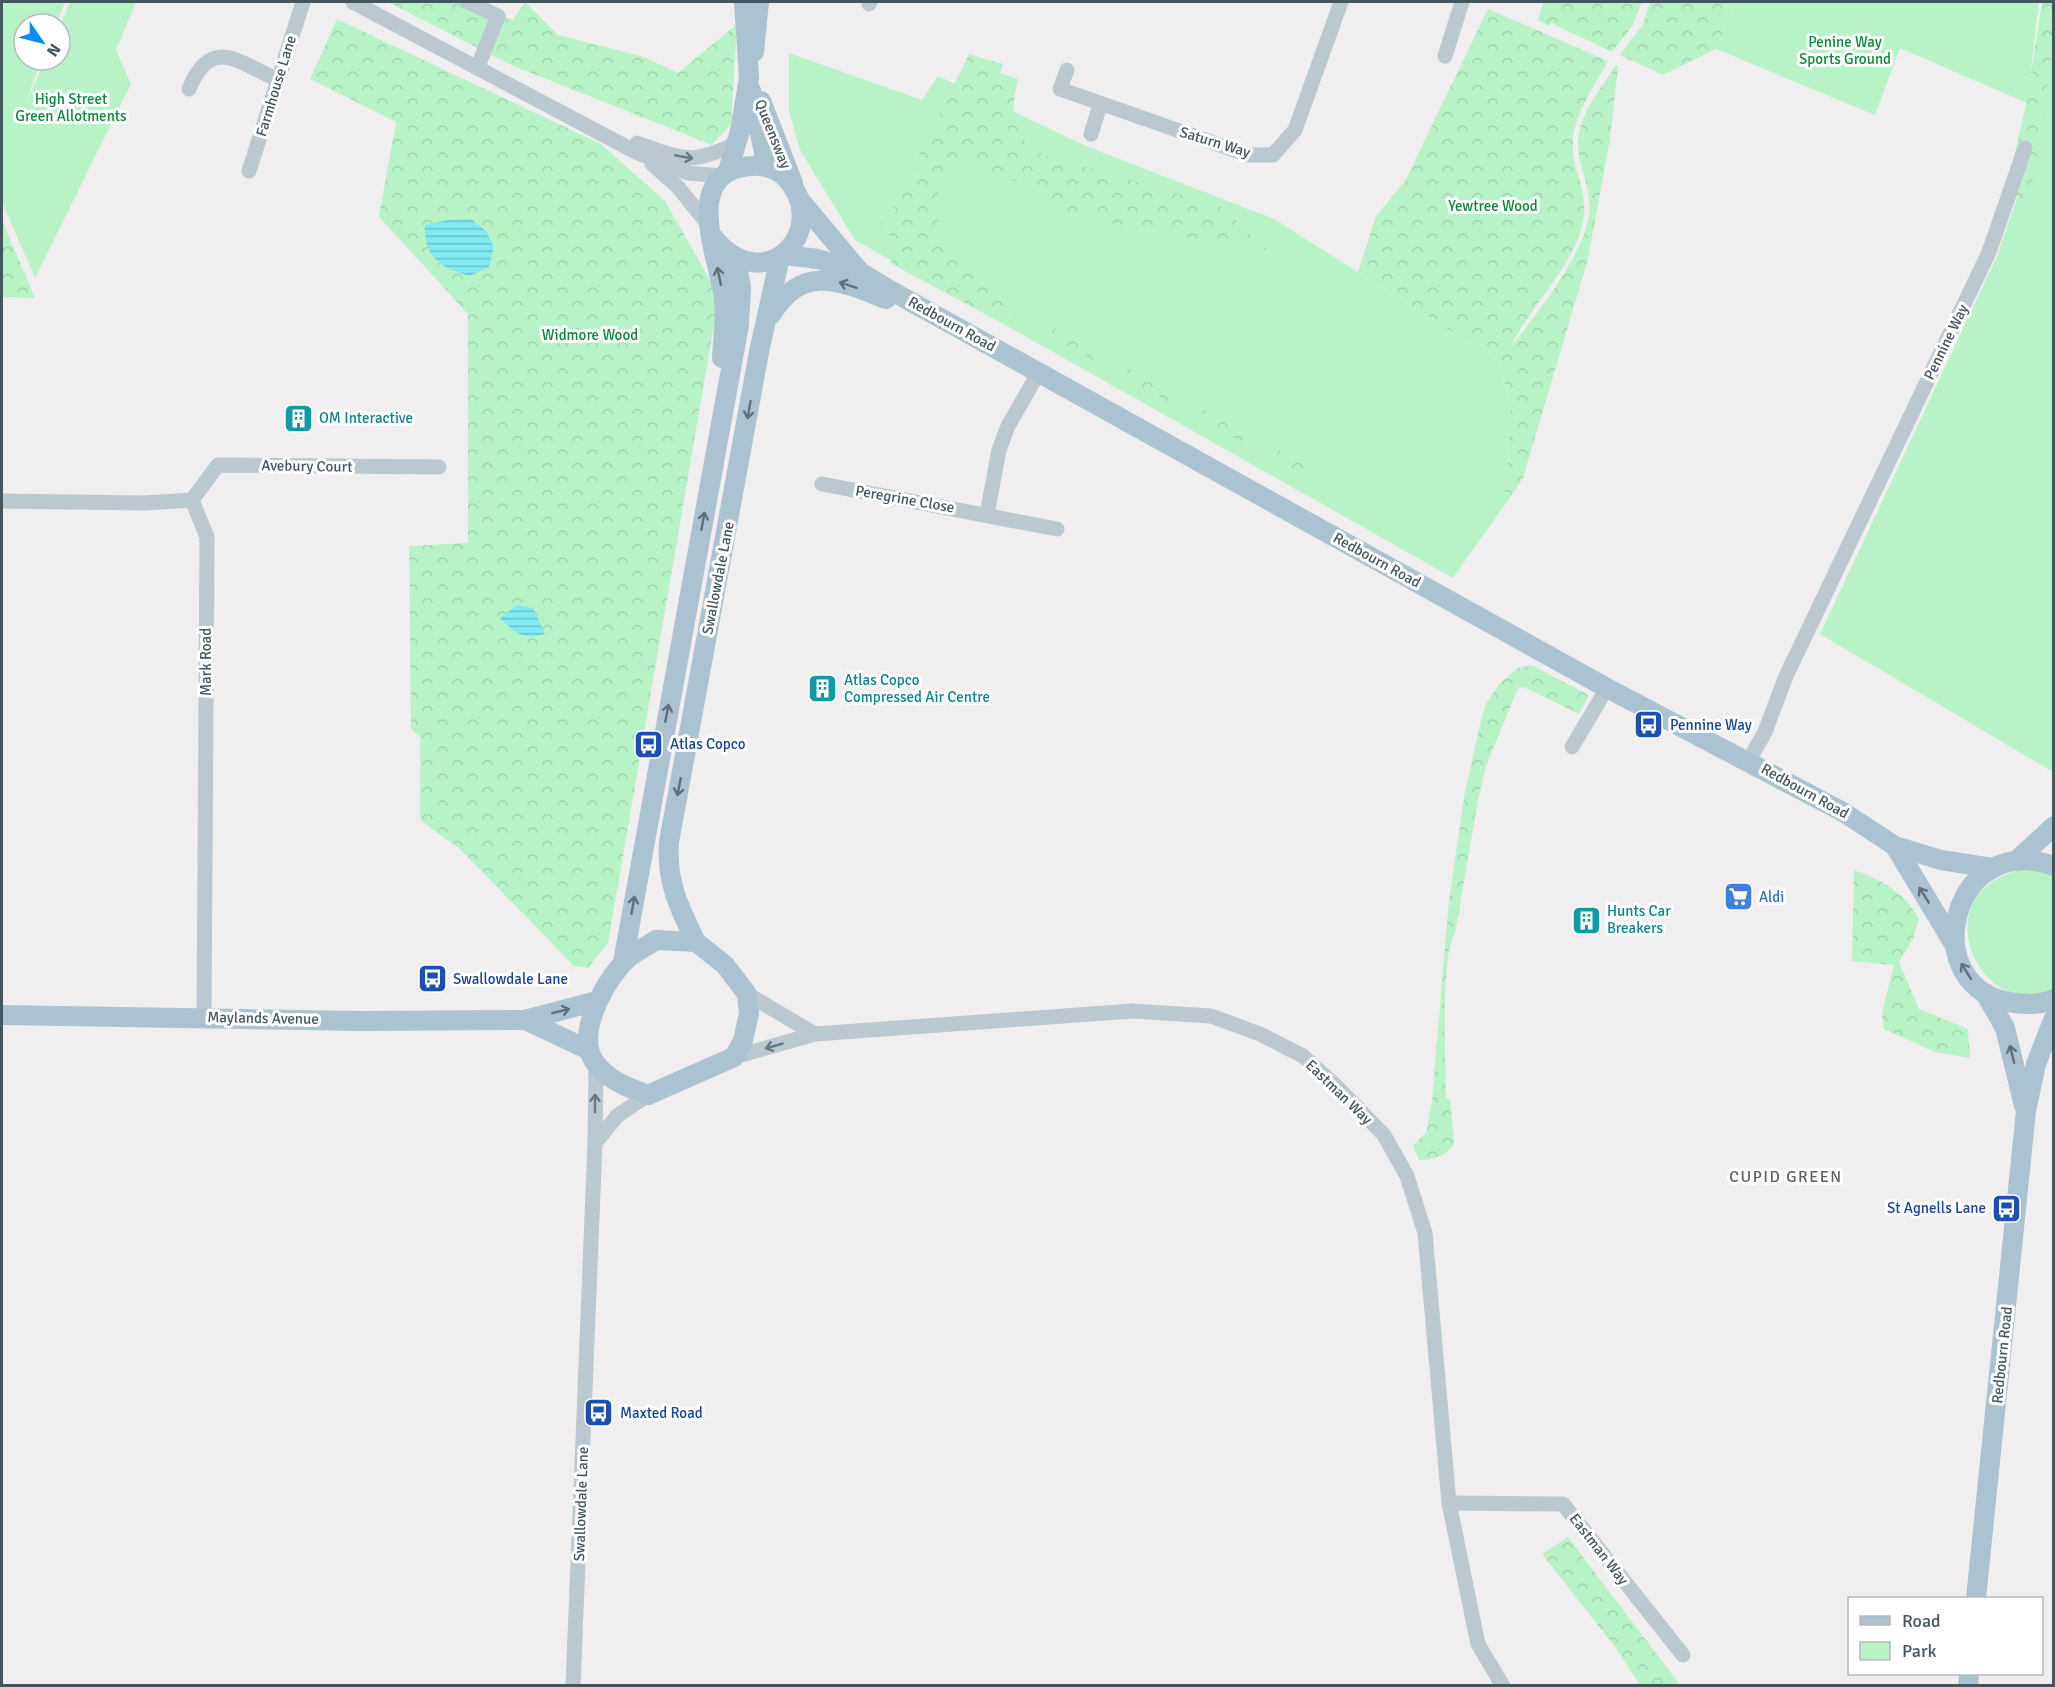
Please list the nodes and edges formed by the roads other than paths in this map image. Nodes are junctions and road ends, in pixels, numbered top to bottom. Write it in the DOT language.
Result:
graph roads {
  1 [pos="303,2"];
  2 [pos="353,2"];
  3 [pos="468,2"];
  4 [pos="744,2"];
  5 [pos="759,2"];
  6 [pos="1341,2"];
  7 [pos="1462,2"];
  8 [pos="1444,56"];
  9 [pos="478,66"];
  10 [pos="1067,70"];
  11 [pos="749,78"];
  12 [pos="278,80"];
  13 [pos="189,89"];
  14 [pos="1100,105"];
  15 [pos="588,126"];
  16 [pos="1091,134"];
  17 [pos="737,143"];
  18 [pos="2025,148"];
  19 [pos="636,152"];
  20 [pos="767,167"];
  21 [pos="249,171"];
  22 [pos="725,174"];
  23 [pos="798,195"];
  24 [pos="712,232"];
  25 [pos="782,256"];
  26 [pos="736,257"];
  27 [pos="860,272"];
  28 [pos="961,329"];
  29 [pos="759,352"];
  30 [pos="1039,372"];
  31 [pos="439,467"];
  32 [pos="712,467"];
  33 [pos="822,484"];
  34 [pos="192,500"];
  35 [pos="2,501"];
  36 [pos="987,514"];
  37 [pos="1057,529"];
  38 [pos="1607,688"];
  39 [pos="1572,747"];
  40 [pos="1749,760"];
  41 [pos="2054,826"];
  42 [pos="1895,846"];
  43 [pos="2016,861"];
  44 [pos="2054,866"];
  45 [pos="1992,868"];
  46 [pos="696,942"];
  47 [pos="1954,944"];
  48 [pos="623,962"];
  49 [pos="1985,993"];
  50 [pos="747,994"];
  51 [pos="2054,999"];
  52 [pos="597,1001"];
  53 [pos="2,1016"];
  54 [pos="204,1017"];
  55 [pos="2054,1018"];
  56 [pos="525,1020"];
  57 [pos="814,1034"];
  58 [pos="592,1057"];
  59 [pos="734,1058"];
  60 [pos="648,1095"];
  61 [pos="2026,1111"];
  62 [pos="595,1143"];
  63 [pos="1449,1503"];
  64 [pos="1976,1597"];
  65 [pos="1683,1655"];
  66 [pos="573,1686"];
  67 [pos="1503,1686"];
  1 -- 12 [label="street, Farmhouse Lane"];
  2 -- 9 [label="street"];
  3 -- 9 [label="street"];
  4 -- 11 [label="main road, Queensway"];
  5 -- 11 [label="main road, Queensway"];
  6 -- 14 [label="street, Saturn Way"];
  7 -- 8 [label="street"];
  9 -- 15 [label="street"];
  10 -- 14 [label="street, Saturn Way"];
  11 -- 17 [label="main road, Queensway"];
  11 -- 20 [label="main road, Queensway"];
  11 -- 23 [label="main road, Queensway"];
  12 -- 13 [label="street"];
  12 -- 21 [label="street, Farmhouse Lane"];
  14 -- 16 [label="street"];
  15 -- 17 [label="street, one-way"];
  15 -- 19 [label="street"];
  17 -- 22 [label="main road, Queensway"];
  18 -- 40 [label="street, Pennine Way"];
  19 -- 22 [label="street"];
  19 -- 24 [label="street"];
  20 -- 22 [label="main road"];
  20 -- 23 [label="main road"];
  22 -- 24 [label="main road"];
  23 -- 25 [label="main road"];
  23 -- 27 [label="main road, Redbourn Road"];
  24 -- 26 [label="main road"];
  32 -- 24 [label="main road, Swallowdale Lane, one-way"];
  25 -- 26 [label="main road"];
  25 -- 27 [label="main road, Redbourn Road"];
  25 -- 29 [label="main road, Swallowdale Lane"];
  26 -- 32 [label="main road, Swallowdale Lane"];
  27 -- 28 [label="main road, Redbourn Road"];
  28 -- 29 [label="main road, Swallowdale Lane, one-way"];
  28 -- 30 [label="main road, Redbourn Road"];
  29 -- 46 [label="main road, Swallowdale Lane, one-way"];
  30 -- 36 [label="street"];
  30 -- 38 [label="main road, Redbourn Road"];
  31 -- 34 [label="street, Avebury Court"];
  48 -- 32 [label="main road, Swallowdale Lane, one-way"];
  33 -- 36 [label="street, Peregrine Close"];
  34 -- 35 [label="street"];
  34 -- 54 [label="street, Mark Road"];
  36 -- 37 [label="street, Peregrine Close"];
  38 -- 39 [label="street"];
  38 -- 40 [label="main road, Redbourn Road"];
  40 -- 42 [label="main road, Redbourn Road"];
  41 -- 43 [label="main road"];
  42 -- 45 [label="main road, Redbourn Road"];
  47 -- 42 [label="main road, Redbourn Road, one-way"];
  43 -- 44 [label="main road"];
  43 -- 45 [label="main road"];
  45 -- 47 [label="main road"];
  46 -- 48 [label="main road"];
  46 -- 50 [label="main road"];
  49 -- 47 [label="main road, Redbourn Road, one-way"];
  48 -- 52 [label="main road"];
  49 -- 51 [label="main road"];
  61 -- 49 [label="main road, Redbourn Road, one-way"];
  50 -- 57 [label="street"];
  50 -- 59 [label="main road"];
  56 -- 52 [label="main road, Maylands Avenue, one-way"];
  52 -- 58 [label="main road"];
  53 -- 54 [label="main road, Maylands Avenue"];
  54 -- 56 [label="main road, Maylands Avenue"];
  55 -- 61 [label="main road, Redbourn Road"];
  56 -- 58 [label="main road, Maylands Avenue"];
  57 -- 59 [label="street, Eastman Way, one-way"];
  57 -- 63 [label="street, Eastman Way"];
  58 -- 60 [label="main road"];
  62 -- 58 [label="street, Swallowdale Lane, one-way"];
  59 -- 60 [label="main road"];
  60 -- 62 [label="street"];
  61 -- 64 [label="main road, Redbourn Road"];
  62 -- 66 [label="street, Swallowdale Lane"];
  63 -- 65 [label="street, Eastman Way"];
  63 -- 67 [label="street, Eastman Way"];
}
